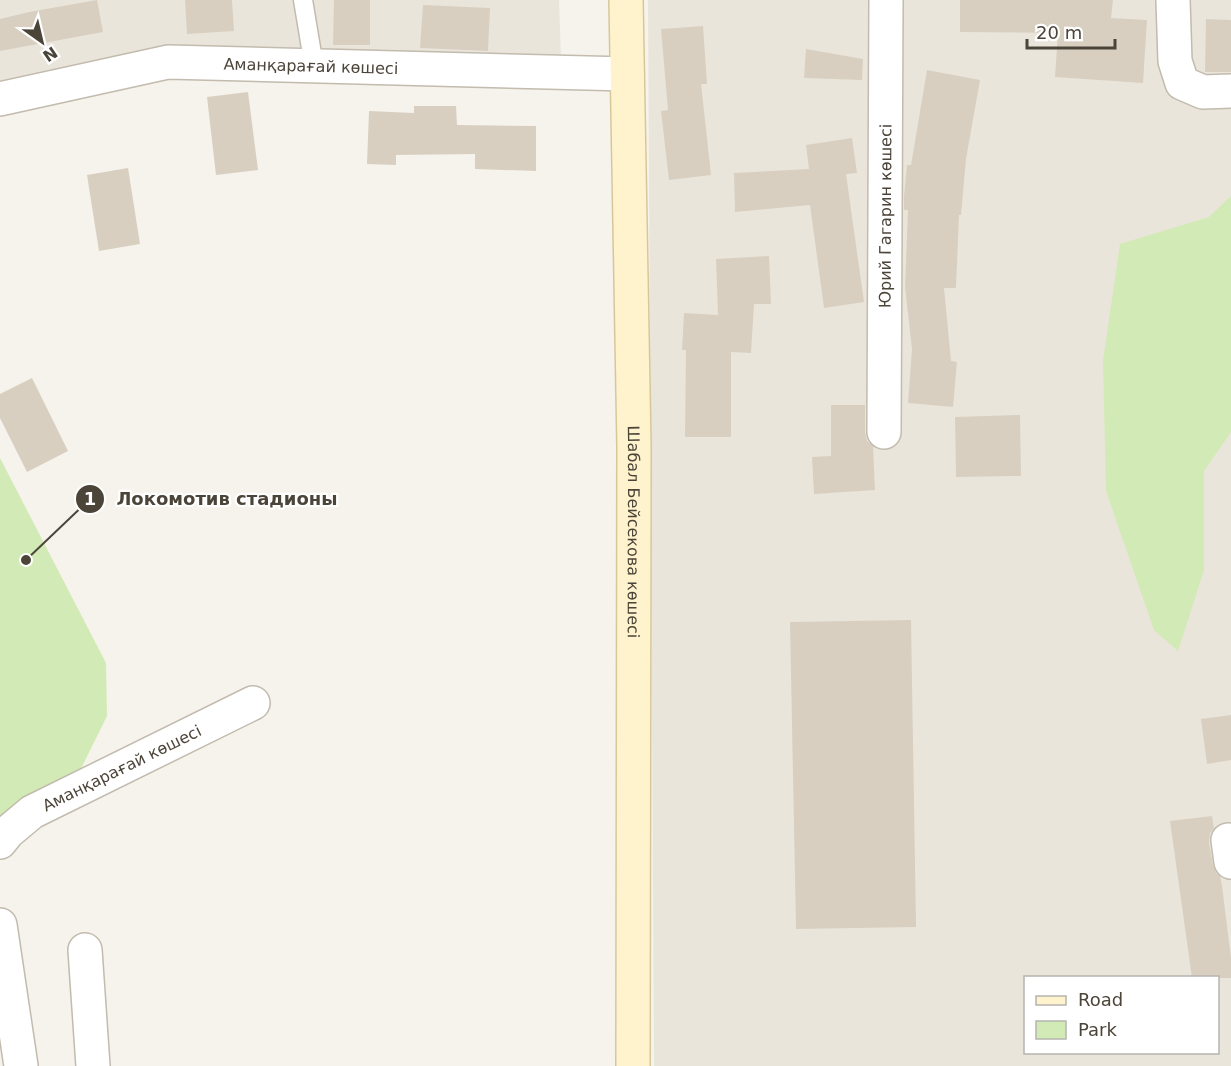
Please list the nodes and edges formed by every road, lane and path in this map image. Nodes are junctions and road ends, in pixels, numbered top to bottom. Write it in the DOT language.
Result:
graph roads {
  1 [pos="303,0"];
  2 [pos="626,0"];
  3 [pos="886,0"];
  4 [pos="1173,0"];
  5 [pos="314,66"];
  6 [pos="627,74"];
  7 [pos="1231,91"];
  8 [pos="0,99"];
  9 [pos="884,432"];
  10 [pos="253,703"];
  11 [pos="0,842"];
  12 [pos="0,925"];
  13 [pos="85,950"];
  14 [pos="21,1066"];
  15 [pos="93,1066"];
  16 [pos="633,1066"];
  1 -- 5 [label="lane"];
  2 -- 6 [label="main road, Шабал Бейсекова көшесі"];
  3 -- 9 [label="street, Юрий Гагарин көшесі"];
  4 -- 7 [label="street"];
  5 -- 6 [label="street, Аманқарағай көшесі"];
  5 -- 8 [label="street, Аманқарағай көшесі"];
  6 -- 16 [label="main road, Шабал Бейсекова көшесі"];
  10 -- 11 [label="street, Аманқарағай көшесі"];
  12 -- 14 [label="street"];
  13 -- 15 [label="street"];
}
